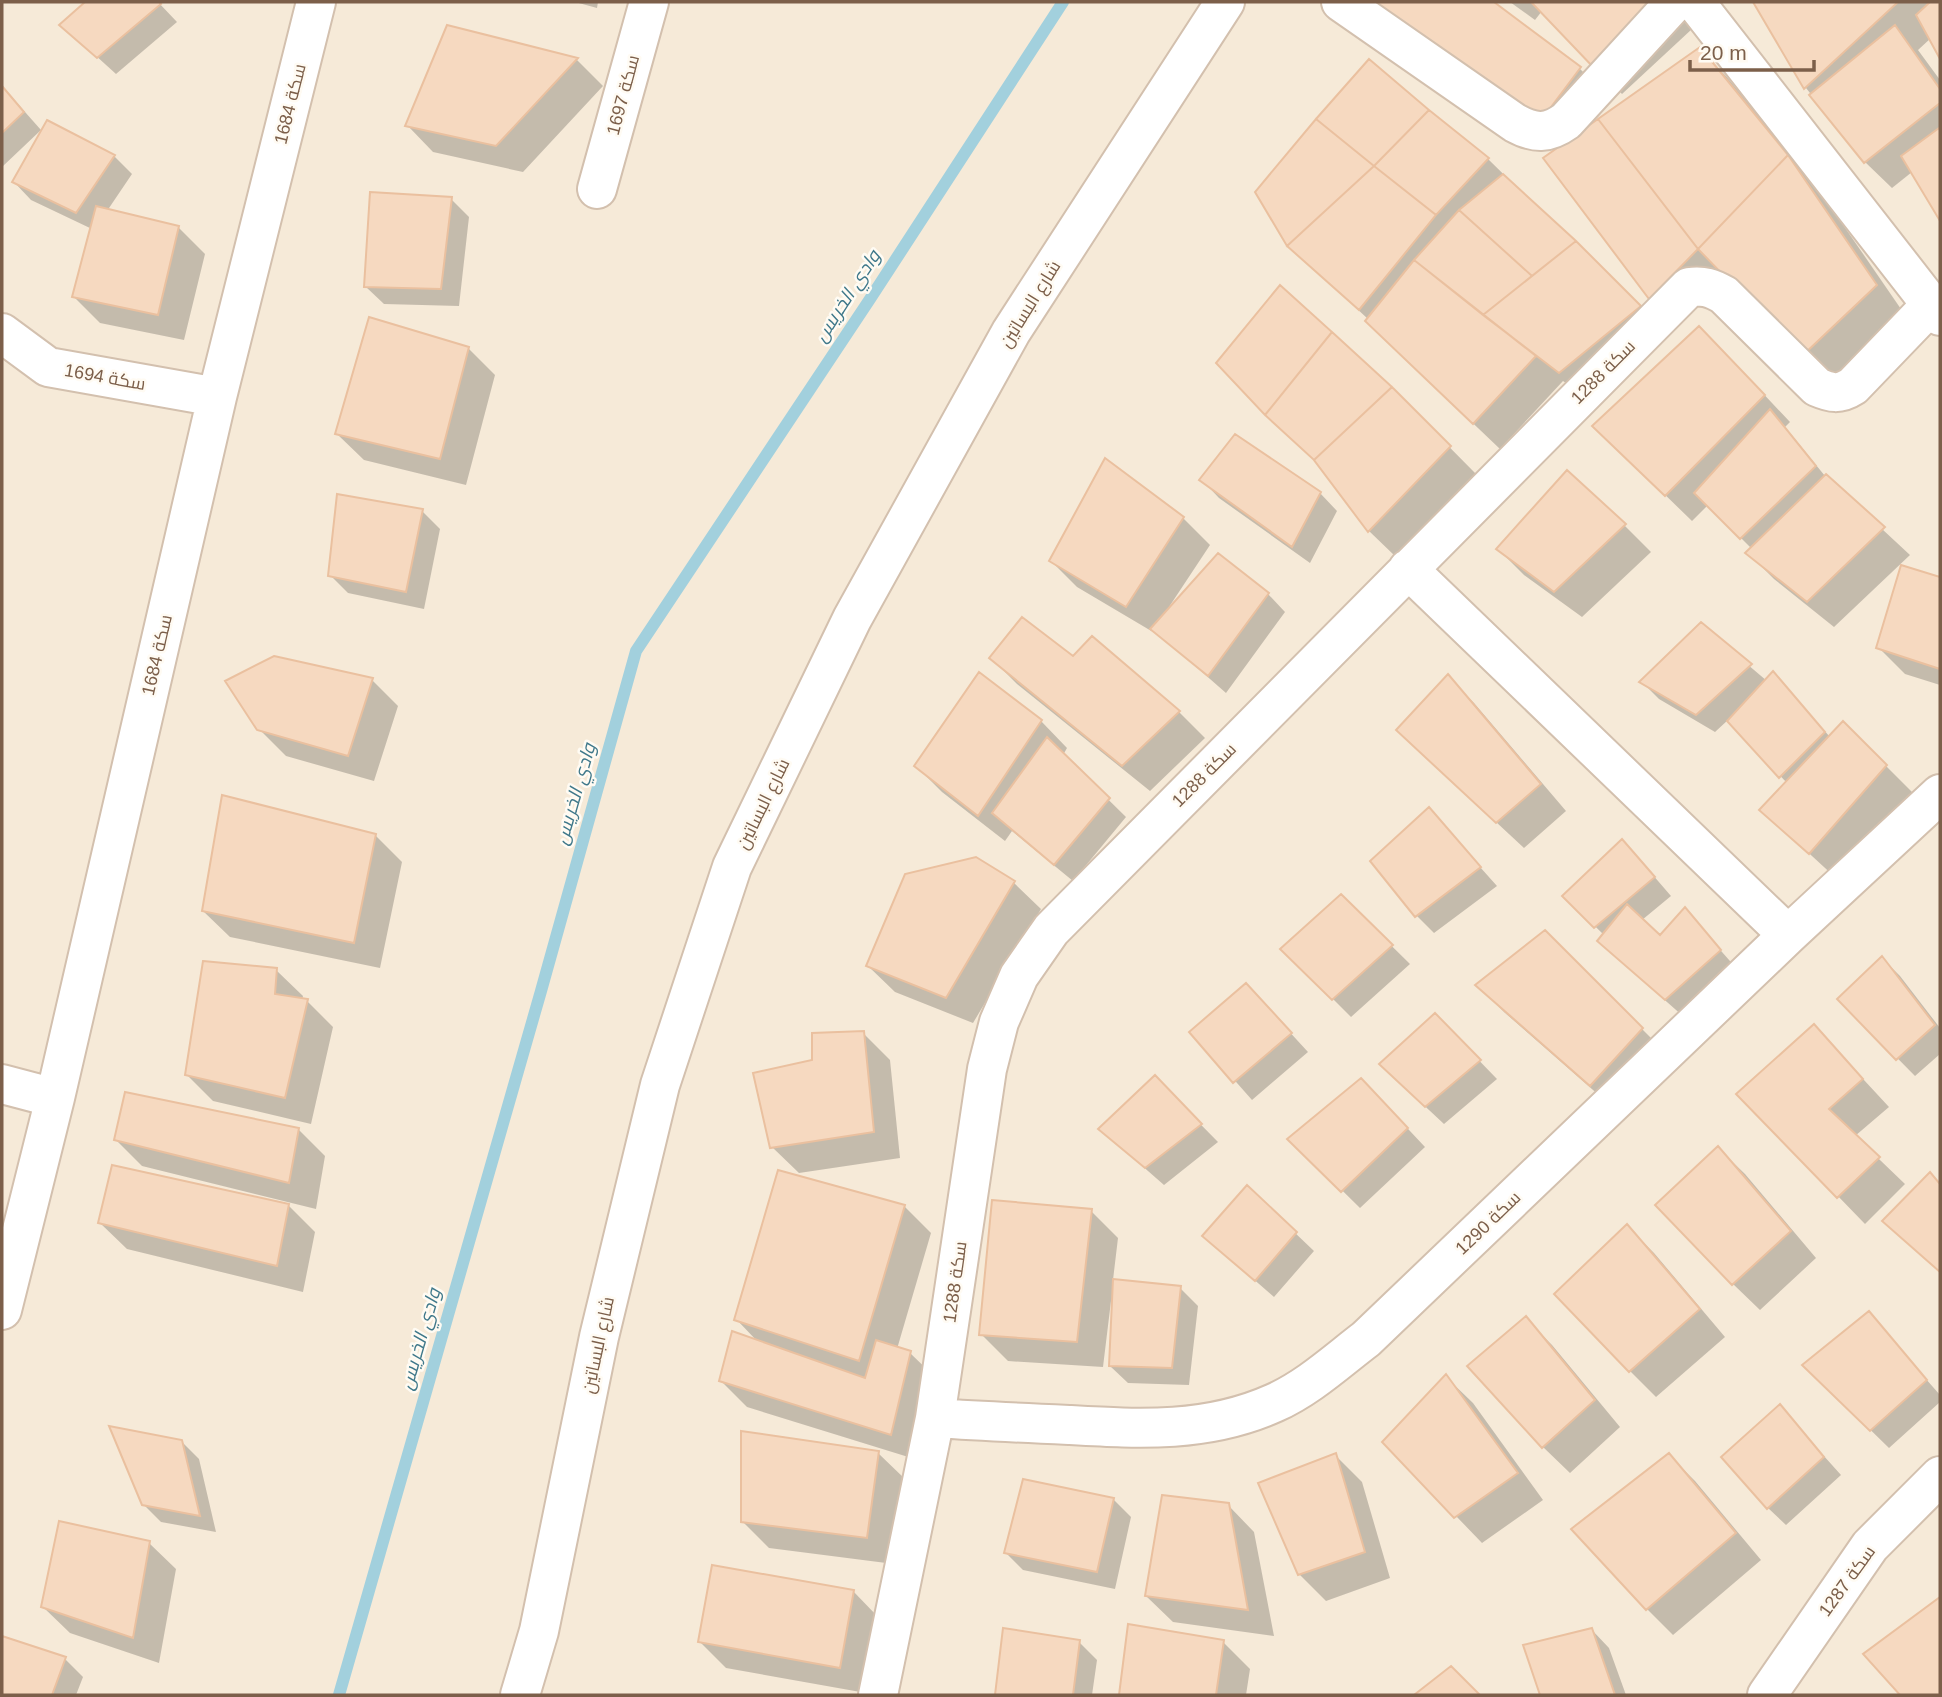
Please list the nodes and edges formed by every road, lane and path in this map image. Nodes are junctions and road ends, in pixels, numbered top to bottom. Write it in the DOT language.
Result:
graph roads {
  1 [pos="316,2"];
  2 [pos="649,2"];
  3 [pos="1225,2"];
  4 [pos="1341,2"];
  5 [pos="1675,2"];
  6 [pos="1695,2"];
  7 [pos="597,189"];
  8 [pos="1936,311"];
  9 [pos="2,333"];
  10 [pos="217,397"];
  11 [pos="1408,569"];
  12 [pos="1940,794"];
  13 [pos="1788,935"];
  14 [pos="2,1084"];
  15 [pos="55,1098"];
  16 [pos="2,1310"];
  17 [pos="935,1418"];
  18 [pos="1940,1476"];
  19 [pos="520,1695"];
  20 [pos="878,1695"];
  21 [pos="1767,1695"];
  1 -- 10 [label="street, سكة 1684"];
  2 -- 7 [label="street, سكة 1697"];
  3 -- 19 [label="street, شارع البساتين"];
  4 -- 5 [label="street"];
  6 -- 8 [label="street, سكة 1288"];
  8 -- 11 [label="street, سكة 1288"];
  9 -- 10 [label="street, سكة 1694"];
  10 -- 15 [label="street, سكة 1684"];
  11 -- 13 [label="street"];
  11 -- 17 [label="street, سكة 1288"];
  12 -- 13 [label="street, سكة 1290"];
  13 -- 17 [label="street, سكة 1290"];
  14 -- 15 [label="street"];
  15 -- 16 [label="street, سكة 1684"];
  17 -- 20 [label="street, سكة 1288"];
  18 -- 21 [label="street, سكة 1287"];
}
